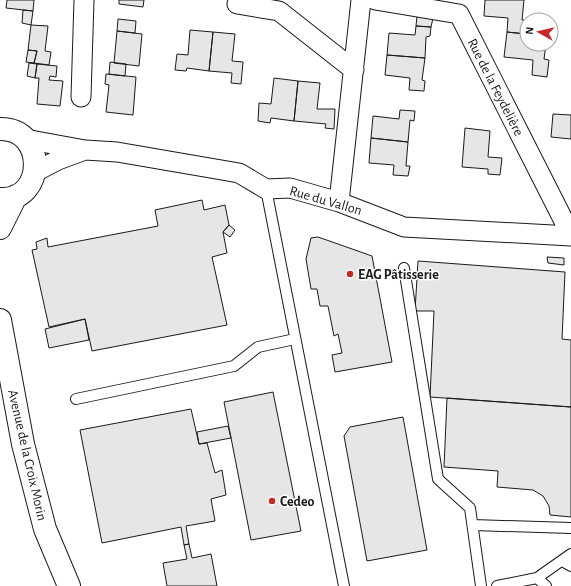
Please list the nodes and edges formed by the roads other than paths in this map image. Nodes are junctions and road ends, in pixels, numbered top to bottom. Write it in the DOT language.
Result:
graph roads {
  1 [pos="84,0"];
  2 [pos="362,0"];
  3 [pos="375,0"];
  4 [pos="237,4"];
  5 [pos="354,70"];
  6 [pos="80,97"];
  7 [pos="0,112"];
  8 [pos="14,133"];
  9 [pos="84,150"];
  10 [pos="35,172"];
  11 [pos="266,189"];
  12 [pos="8,197"];
  13 [pos="340,202"];
  14 [pos="0,228"];
  15 [pos="571,236"];
  16 [pos="404,268"];
  17 [pos="0,320"];
  18 [pos="295,340"];
  19 [pos="6,388"];
  20 [pos="76,399"];
  21 [pos="473,525"];
  22 [pos="571,528"];
  23 [pos="571,554"];
  24 [pos="562,561"];
  25 [pos="571,566"];
  26 [pos="537,578"];
  27 [pos="69,586"];
  28 [pos="344,586"];
  29 [pos="482,586"];
  30 [pos="497,586"];
  31 [pos="546,586"];
  1 -- 6 [label="street"];
  2 -- 5 [label="street"];
  3 -- 15 [label="street, Rue de la Feydelière"];
  4 -- 5 [label="street"];
  5 -- 13 [label="street"];
  7 -- 8 [label="main road"];
  8 -- 9 [label="street"];
  8 -- 10 [label="main road"];
  9 -- 10 [label="street"];
  9 -- 11 [label="street"];
  10 -- 12 [label="main road"];
  11 -- 13 [label="street, Rue du Vallon"];
  11 -- 18 [label="lane"];
  12 -- 14 [label="main road"];
  13 -- 15 [label="street, Rue du Vallon"];
  16 -- 21 [label="lane"];
  17 -- 19 [label="main road, Avenue de la Croix Morin"];
  18 -- 20 [label="lane"];
  18 -- 28 [label="lane"];
  19 -- 27 [label="main road, Avenue de la Croix Morin"];
  21 -- 22 [label="lane"];
  21 -- 29 [label="lane"];
  23 -- 24 [label="lane"];
  24 -- 25 [label="lane"];
  24 -- 26 [label="lane"];
  26 -- 30 [label="lane"];
  26 -- 31 [label="lane"];
}
